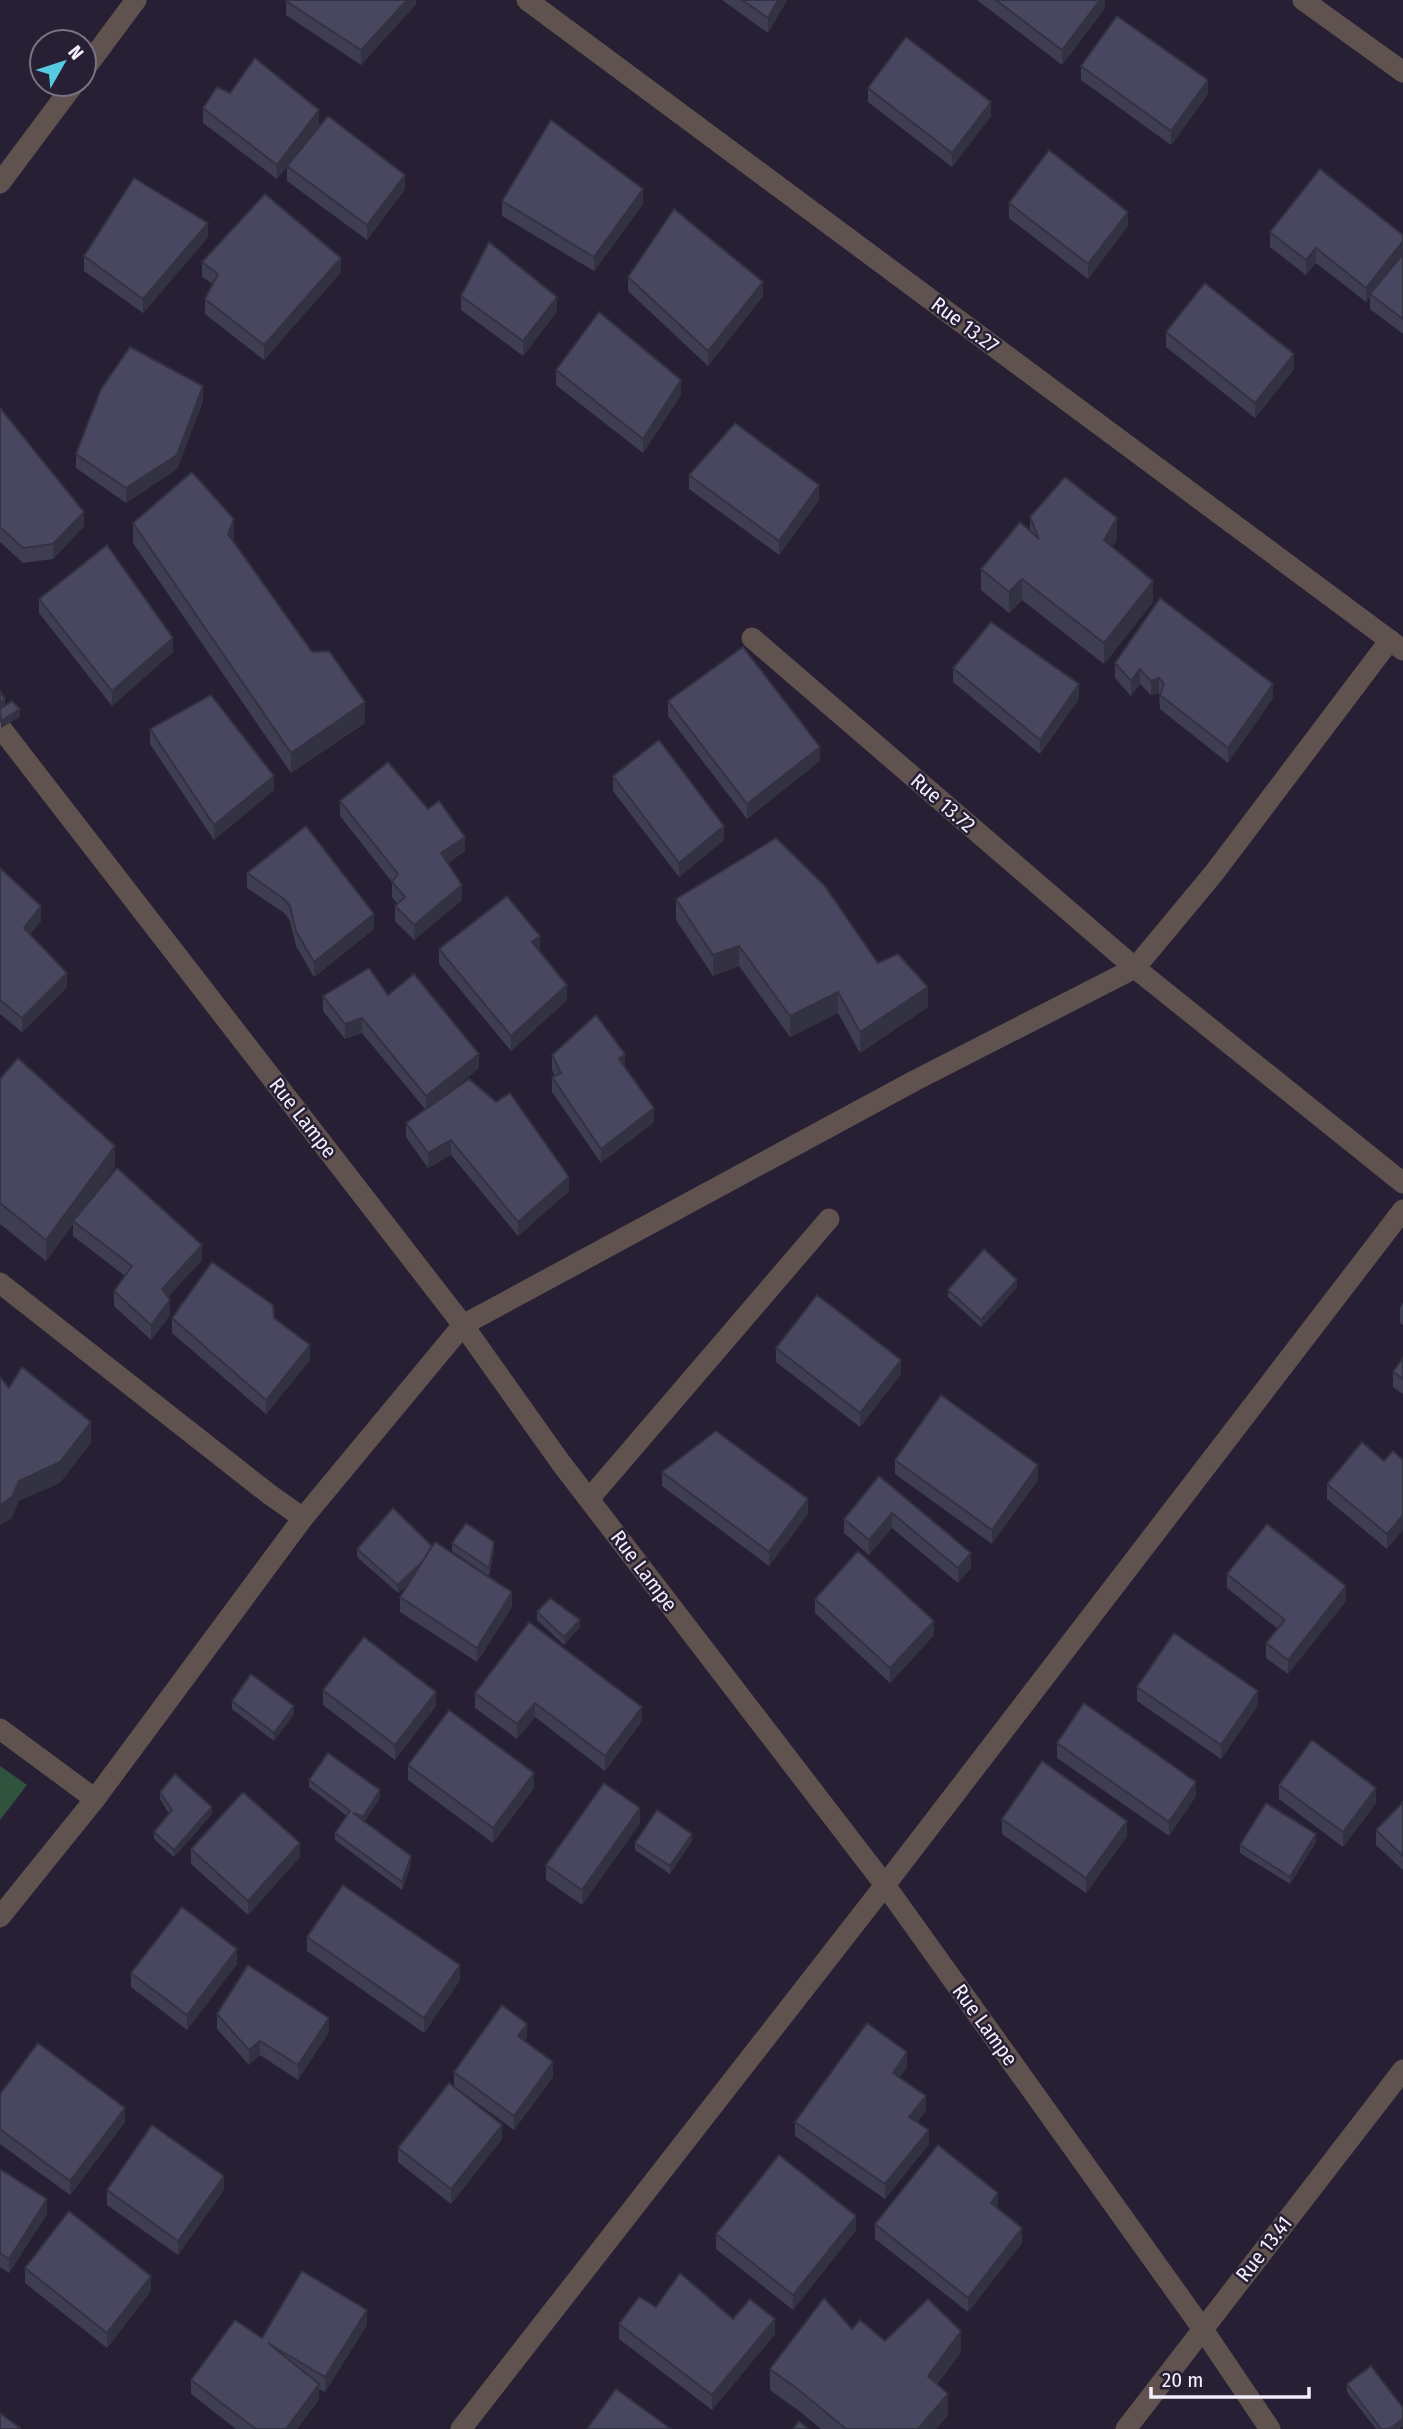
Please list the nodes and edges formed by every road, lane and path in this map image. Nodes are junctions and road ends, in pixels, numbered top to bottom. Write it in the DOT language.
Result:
graph roads {
  1 [pos="136,0"];
  2 [pos="527,0"];
  3 [pos="1303,0"];
  4 [pos="98,51"];
  5 [pos="1403,72"];
  6 [pos="64,98"];
  7 [pos="0,183"];
  8 [pos="751,638"];
  9 [pos="1397,645"];
  10 [pos="0,727"];
  11 [pos="1135,968"];
  12 [pos="1403,1183"];
  13 [pos="1403,1210"];
  14 [pos="829,1219"];
  15 [pos="0,1283"];
  16 [pos="463,1325"];
  17 [pos="589,1499"];
  18 [pos="303,1518"];
  19 [pos="0,1730"];
  20 [pos="95,1799"];
  21 [pos="885,1885"];
  22 [pos="0,1917"];
  23 [pos="1403,2070"];
  24 [pos="1202,2328"];
  25 [pos="461,2429"];
  26 [pos="1126,2429"];
  27 [pos="1270,2429"];
  1 -- 4 [label="street"];
  2 -- 9 [label="street, Rue 13.27"];
  3 -- 5 [label="street"];
  6 -- 7 [label="street"];
  8 -- 11 [label="street, Rue 13.72"];
  9 -- 11 [label="street"];
  10 -- 16 [label="street, Rue Lampe"];
  11 -- 12 [label="street, Rue 13.72"];
  11 -- 16 [label="street"];
  13 -- 21 [label="street"];
  14 -- 17 [label="street"];
  15 -- 18 [label="street"];
  16 -- 17 [label="street, Rue Lampe"];
  16 -- 18 [label="street"];
  17 -- 21 [label="street, Rue Lampe"];
  18 -- 20 [label="street"];
  19 -- 20 [label="street"];
  20 -- 22 [label="street"];
  21 -- 24 [label="street, Rue Lampe"];
  21 -- 25 [label="street"];
  23 -- 24 [label="street, Rue 13.41"];
  24 -- 26 [label="street, Rue 13.41"];
  24 -- 27 [label="street, Rue Lampe"];
}
